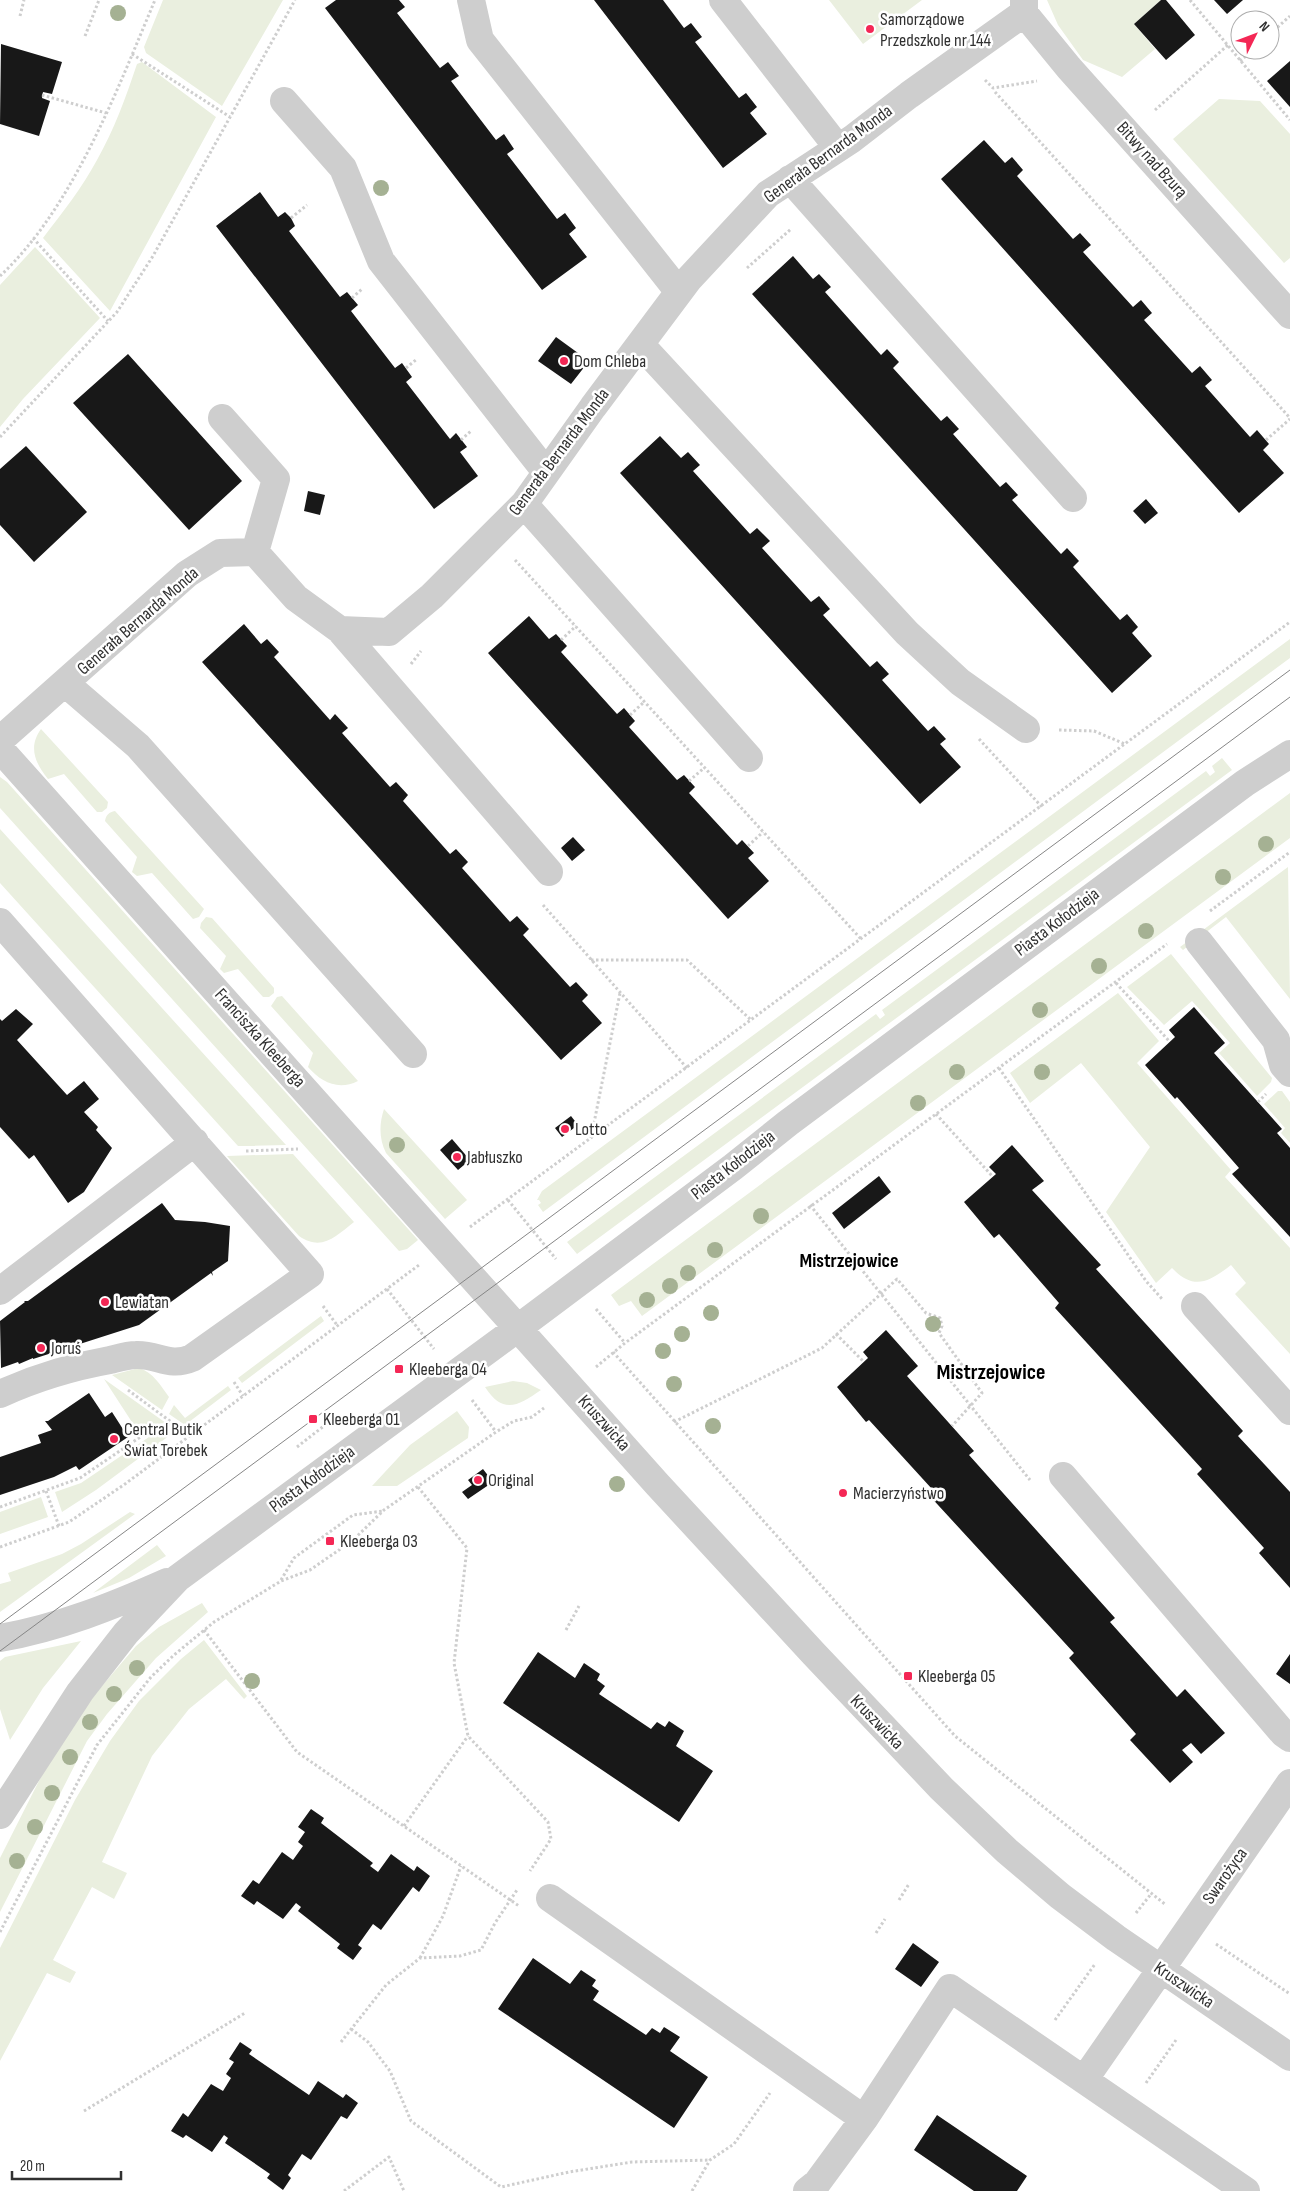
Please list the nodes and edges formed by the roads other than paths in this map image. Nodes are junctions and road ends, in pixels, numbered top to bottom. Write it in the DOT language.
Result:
graph roads {
  1 [pos="471,0"];
  2 [pos="723,0"];
  3 [pos="1024,6"];
  4 [pos="284,101"];
  5 [pos="838,148"];
  6 [pos="790,180"];
  7 [pos="679,292"];
  8 [pos="1290,315"];
  9 [pos="640,344"];
  10 [pos="222,418"];
  11 [pos="546,472"];
  12 [pos="1073,498"];
  13 [pos="524,504"];
  14 [pos="255,552"];
  15 [pos="340,630"];
  16 [pos="66,684"];
  17 [pos="1026,729"];
  18 [pos="0,740"];
  19 [pos="0,749"];
  20 [pos="1290,754"];
  21 [pos="749,758"];
  22 [pos="549,872"];
  23 [pos="0,922"];
  24 [pos="1199,942"];
  25 [pos="413,1054"];
  26 [pos="1290,1073"];
  27 [pos="203,1151"];
  28 [pos="0,1290"];
  29 [pos="1195,1306"];
  30 [pos="518,1328"];
  31 [pos="0,1394"];
  32 [pos="1290,1411"];
  33 [pos="1063,1476"];
  34 [pos="178,1578"];
  35 [pos="0,1638"];
  36 [pos="1290,1738"];
  37 [pos="1290,1782"];
  38 [pos="0,1815"];
  39 [pos="550,1898"];
  40 [pos="1160,1969"];
  41 [pos="1290,2057"];
  42 [pos="1084,2080"];
  43 [pos="864,2119"];
  44 [pos="807,2191"];
  45 [pos="1246,2191"];
  1 -- 7 [label="street"];
  2 -- 5 [label="street"];
  3 -- 5 [label="street, Generała Bernarda Monda"];
  3 -- 8 [label="street, Bitwy nad Bzurą"];
  4 -- 11 [label="street"];
  5 -- 6 [label="street, Generała Bernarda Monda"];
  6 -- 7 [label="street, Generała Bernarda Monda"];
  6 -- 12 [label="street"];
  7 -- 9 [label="street, Generała Bernarda Monda"];
  9 -- 11 [label="street, Generała Bernarda Monda"];
  9 -- 17 [label="street"];
  10 -- 14 [label="street"];
  11 -- 13 [label="street, Generała Bernarda Monda"];
  13 -- 15 [label="street, Generała Bernarda Monda"];
  13 -- 21 [label="street"];
  14 -- 15 [label="street"];
  14 -- 16 [label="street, Generała Bernarda Monda"];
  15 -- 22 [label="street"];
  16 -- 18 [label="street, Generała Bernarda Monda"];
  16 -- 25 [label="street"];
  19 -- 30 [label="street, Franciszka Kleeberga"];
  20 -- 30 [label="street, Piasta Kołodzieja"];
  23 -- 27 [label="street"];
  24 -- 26 [label="street"];
  27 -- 28 [label="street"];
  27 -- 31 [label="street"];
  29 -- 32 [label="street"];
  30 -- 34 [label="street, Piasta Kołodzieja"];
  30 -- 40 [label="street, Kruszwicka"];
  33 -- 36 [label="street"];
  34 -- 35 [label="street, Piasta Kołodzieja"];
  34 -- 38 [label="street, Piasta Kołodzieja"];
  37 -- 40 [label="street, Swarożyca"];
  39 -- 43 [label="street"];
  40 -- 41 [label="street, Kruszwicka"];
  40 -- 42 [label="street, Swarożyca"];
  42 -- 43 [label="street"];
  42 -- 45 [label="street"];
  43 -- 44 [label="street"];
}
